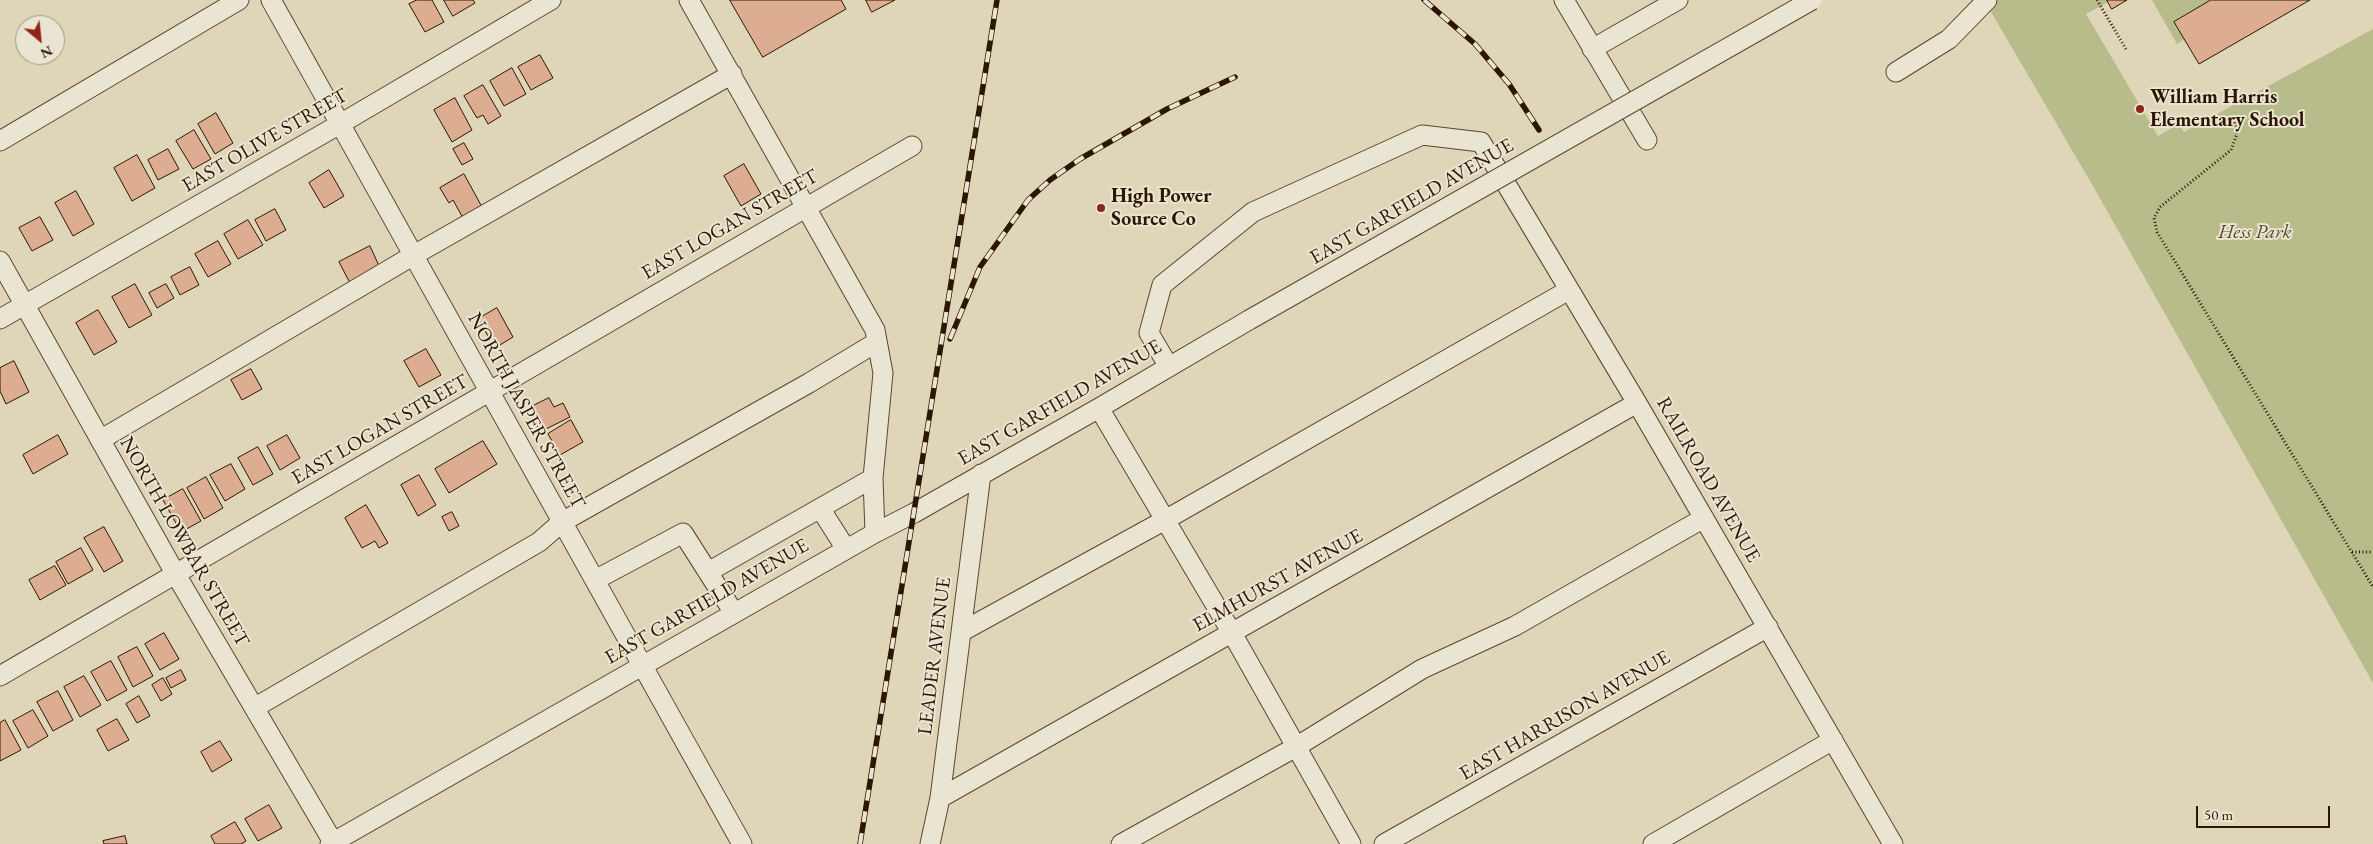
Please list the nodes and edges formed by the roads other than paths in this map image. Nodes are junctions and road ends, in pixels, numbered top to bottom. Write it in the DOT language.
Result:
graph roads {
  1 [pos="239,0"];
  2 [pos="271,0"];
  3 [pos="551,0"];
  4 [pos="689,0"];
  5 [pos="1564,0"];
  6 [pos="1678,0"];
  7 [pos="1812,0"];
  8 [pos="1986,0"];
  9 [pos="1592,49"];
  10 [pos="1896,72"];
  11 [pos="732,74"];
  12 [pos="340,124"];
  13 [pos="1647,140"];
  14 [pos="0,141"];
  15 [pos="912,146"];
  16 [pos="806,206"];
  17 [pos="414,255"];
  18 [pos="0,262"];
  19 [pos="1569,290"];
  20 [pos="24,305"];
  21 [pos="0,319"];
  22 [pos="877,342"];
  23 [pos="1169,367"];
  24 [pos="491,392"];
  25 [pos="1637,404"];
  26 [pos="1100,408"];
  27 [pos="100,440"];
  28 [pos="981,474"];
  29 [pos="873,478"];
  30 [pos="820,508"];
  31 [pos="1704,518"];
  32 [pos="1165,520"];
  33 [pos="562,522"];
  34 [pos="874,533"];
  35 [pos="846,549"];
  36 [pos="708,572"];
  37 [pos="175,573"];
  38 [pos="595,580"];
  39 [pos="734,613"];
  40 [pos="1768,626"];
  41 [pos="961,632"];
  42 [pos="1232,633"];
  43 [pos="643,665"];
  44 [pos="0,676"];
  45 [pos="254,708"];
  46 [pos="1833,740"];
  47 [pos="1296,747"];
  48 [pos="940,798"];
  49 [pos="331,843"];
  50 [pos="742,844"];
  51 [pos="930,844"];
  52 [pos="1121,844"];
  53 [pos="1351,844"];
  54 [pos="1384,844"];
  55 [pos="1653,844"];
  56 [pos="1892,844"];
  1 -- 14 [label="street"];
  2 -- 12 [label="street, NORTH JASPER STREET"];
  3 -- 12 [label="street, EAST OLIVE STREET"];
  4 -- 11 [label="street"];
  5 -- 9 [label="street"];
  6 -- 9 [label="street"];
  7 -- 23 [label="street, EAST GARFIELD AVENUE, bridge"];
  8 -- 10 [label="street"];
  9 -- 13 [label="street"];
  11 -- 16 [label="street"];
  11 -- 17 [label="street"];
  12 -- 17 [label="street, NORTH JASPER STREET"];
  12 -- 20 [label="street, EAST OLIVE STREET"];
  15 -- 16 [label="street, EAST LOGAN STREET"];
  16 -- 22 [label="street"];
  16 -- 24 [label="street, EAST LOGAN STREET"];
  17 -- 24 [label="street, NORTH JASPER STREET"];
  17 -- 27 [label="street"];
  18 -- 20 [label="street, NORTH LOWBAR STREET"];
  19 -- 23 [label="street, RAILROAD AVENUE"];
  19 -- 25 [label="street, RAILROAD AVENUE"];
  19 -- 32 [label="street"];
  20 -- 21 [label="street, EAST OLIVE STREET"];
  20 -- 27 [label="street, NORTH LOWBAR STREET"];
  22 -- 29 [label="street"];
  22 -- 33 [label="street"];
  23 -- 26 [label="street, EAST GARFIELD AVENUE"];
  24 -- 33 [label="street, NORTH JASPER STREET"];
  24 -- 37 [label="street, EAST LOGAN STREET"];
  25 -- 31 [label="street, RAILROAD AVENUE"];
  25 -- 42 [label="street, ELMHURST AVENUE"];
  26 -- 28 [label="street, EAST GARFIELD AVENUE"];
  26 -- 32 [label="street"];
  27 -- 37 [label="street, NORTH LOWBAR STREET"];
  28 -- 34 [label="street, EAST GARFIELD AVENUE"];
  28 -- 41 [label="street, LEADER AVENUE"];
  29 -- 30 [label="street"];
  29 -- 34 [label="street"];
  30 -- 35 [label="street"];
  30 -- 36 [label="street"];
  31 -- 40 [label="street, RAILROAD AVENUE"];
  31 -- 47 [label="street"];
  32 -- 41 [label="street"];
  32 -- 42 [label="street"];
  33 -- 38 [label="street, NORTH JASPER STREET"];
  33 -- 45 [label="street"];
  34 -- 35 [label="street, EAST GARFIELD AVENUE"];
  35 -- 39 [label="street, EAST GARFIELD AVENUE"];
  36 -- 38 [label="street"];
  36 -- 39 [label="street"];
  37 -- 44 [label="street, EAST LOGAN STREET"];
  37 -- 45 [label="street, NORTH LOWBAR STREET"];
  38 -- 43 [label="street, NORTH JASPER STREET"];
  39 -- 43 [label="street, EAST GARFIELD AVENUE"];
  40 -- 46 [label="street, RAILROAD AVENUE"];
  40 -- 54 [label="street, EAST HARRISON AVENUE"];
  41 -- 48 [label="street, LEADER AVENUE"];
  42 -- 47 [label="street"];
  42 -- 48 [label="street, ELMHURST AVENUE"];
  43 -- 49 [label="street, EAST GARFIELD AVENUE"];
  43 -- 50 [label="street, NORTH JASPER STREET"];
  45 -- 49 [label="street, NORTH LOWBAR STREET"];
  46 -- 55 [label="street"];
  46 -- 56 [label="street, RAILROAD AVENUE"];
  47 -- 52 [label="street"];
  47 -- 53 [label="street"];
  48 -- 51 [label="street, LEADER AVENUE"];
}
